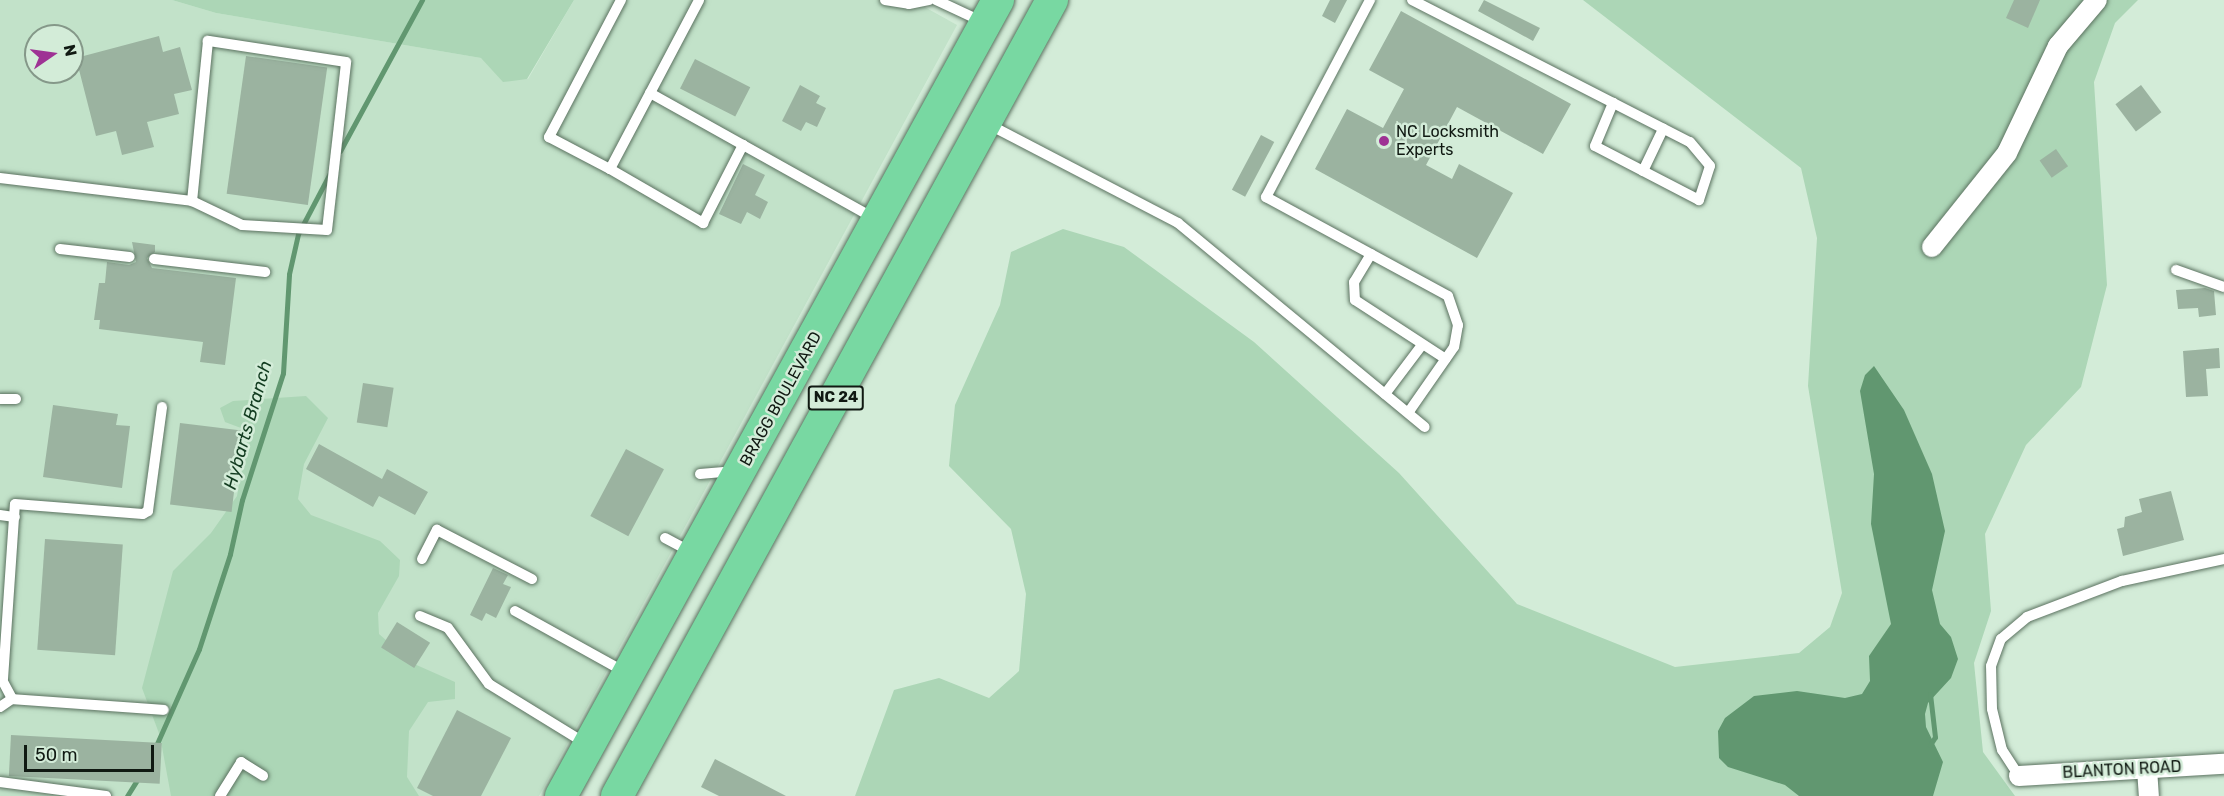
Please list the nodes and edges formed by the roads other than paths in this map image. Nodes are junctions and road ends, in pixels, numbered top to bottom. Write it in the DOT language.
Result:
graph roads {
  1 [pos="621,0"];
  2 [pos="699,0"];
  3 [pos="886,0"];
  4 [pos="929,0"];
  5 [pos="936,0"];
  6 [pos="1052,0"];
  7 [pos="1370,0"];
  8 [pos="1412,0"];
  9 [pos="2097,0"];
  10 [pos="992,11"];
  11 [pos="650,93"];
  12 [pos="1613,103"];
  13 [pos="986,123"];
  14 [pos="1663,129"];
  15 [pos="743,145"];
  16 [pos="610,169"];
  17 [pos="1643,171"];
  18 [pos="0,178"];
  19 [pos="192,201"];
  20 [pos="878,221"];
  21 [pos="1932,247"];
  22 [pos="60,249"];
  23 [pos="1371,254"];
  24 [pos="130,257"];
  25 [pos="154,259"];
  26 [pos="2176,270"];
  27 [pos="265,272"];
  28 [pos="2224,287"];
  29 [pos="1422,345"];
  30 [pos="1446,358"];
  31 [pos="1385,394"];
  32 [pos="0,399"];
  33 [pos="16,399"];
  34 [pos="162,407"];
  35 [pos="1408,413"];
  36 [pos="1425,427"];
  37 [pos="742,470"];
  38 [pos="700,474"];
  39 [pos="0,515"];
  40 [pos="15,517"];
  41 [pos="665,538"];
  42 [pos="696,555"];
  43 [pos="422,559"];
  44 [pos="2224,559"];
  45 [pos="532,579"];
  46 [pos="515,611"];
  47 [pos="420,616"];
  48 [pos="630,674"];
  49 [pos="1,677"];
  50 [pos="12,699"];
  51 [pos="0,707"];
  52 [pos="164,710"];
  53 [pos="590,746"];
  54 [pos="2224,764"];
  55 [pos="2147,769"];
  56 [pos="263,776"];
  57 [pos="2019,776"];
  58 [pos="3,788"];
  59 [pos="106,796"];
  60 [pos="220,796"];
  61 [pos="561,796"];
  62 [pos="585,796"];
  63 [pos="617,796"];
  64 [pos="2149,796"];
  1 -- 16 [label="lane"];
  2 -- 11 [label="lane"];
  3 -- 4 [label="lane"];
  5 -- 10 [label="lane"];
  6 -- 13 [label="main road, NC 24"];
  7 -- 23 [label="lane"];
  8 -- 12 [label="lane"];
  9 -- 21 [label="street"];
  10 -- 20 [label="main road, BRAGG BOULEVARD / NC 24"];
  11 -- 15 [label="lane"];
  11 -- 16 [label="lane"];
  12 -- 14 [label="lane"];
  12 -- 17 [label="lane"];
  13 -- 31 [label="lane"];
  13 -- 63 [label="main road, NC 24"];
  14 -- 17 [label="lane"];
  14 -- 17 [label="lane"];
  15 -- 16 [label="lane"];
  15 -- 20 [label="lane"];
  18 -- 19 [label="lane"];
  19 -- 19 [label="lane"];
  20 -- 37 [label="main road, BRAGG BOULEVARD / NC 24"];
  22 -- 24 [label="lane"];
  23 -- 29 [label="lane"];
  23 -- 30 [label="lane"];
  25 -- 27 [label="lane"];
  26 -- 28 [label="lane"];
  29 -- 30 [label="lane"];
  29 -- 31 [label="lane"];
  30 -- 35 [label="lane"];
  31 -- 35 [label="lane"];
  32 -- 33 [label="lane"];
  34 -- 40 [label="lane"];
  35 -- 36 [label="lane"];
  37 -- 38 [label="lane"];
  37 -- 42 [label="main road, BRAGG BOULEVARD / NC 24"];
  39 -- 40 [label="lane"];
  40 -- 49 [label="lane"];
  41 -- 42 [label="lane"];
  42 -- 48 [label="main road, BRAGG BOULEVARD / NC 24"];
  43 -- 45 [label="lane"];
  44 -- 57 [label="lane"];
  46 -- 48 [label="lane"];
  47 -- 53 [label="lane"];
  48 -- 53 [label="main road, BRAGG BOULEVARD / NC 24"];
  48 -- 62 [label="main road"];
  49 -- 50 [label="lane"];
  50 -- 51 [label="lane"];
  50 -- 52 [label="lane"];
  53 -- 61 [label="main road, BRAGG BOULEVARD / NC 24"];
  54 -- 55 [label="street, BLANTON ROAD"];
  55 -- 57 [label="street, BLANTON ROAD"];
  55 -- 64 [label="street"];
  56 -- 60 [label="lane"];
  58 -- 59 [label="lane"];
}
